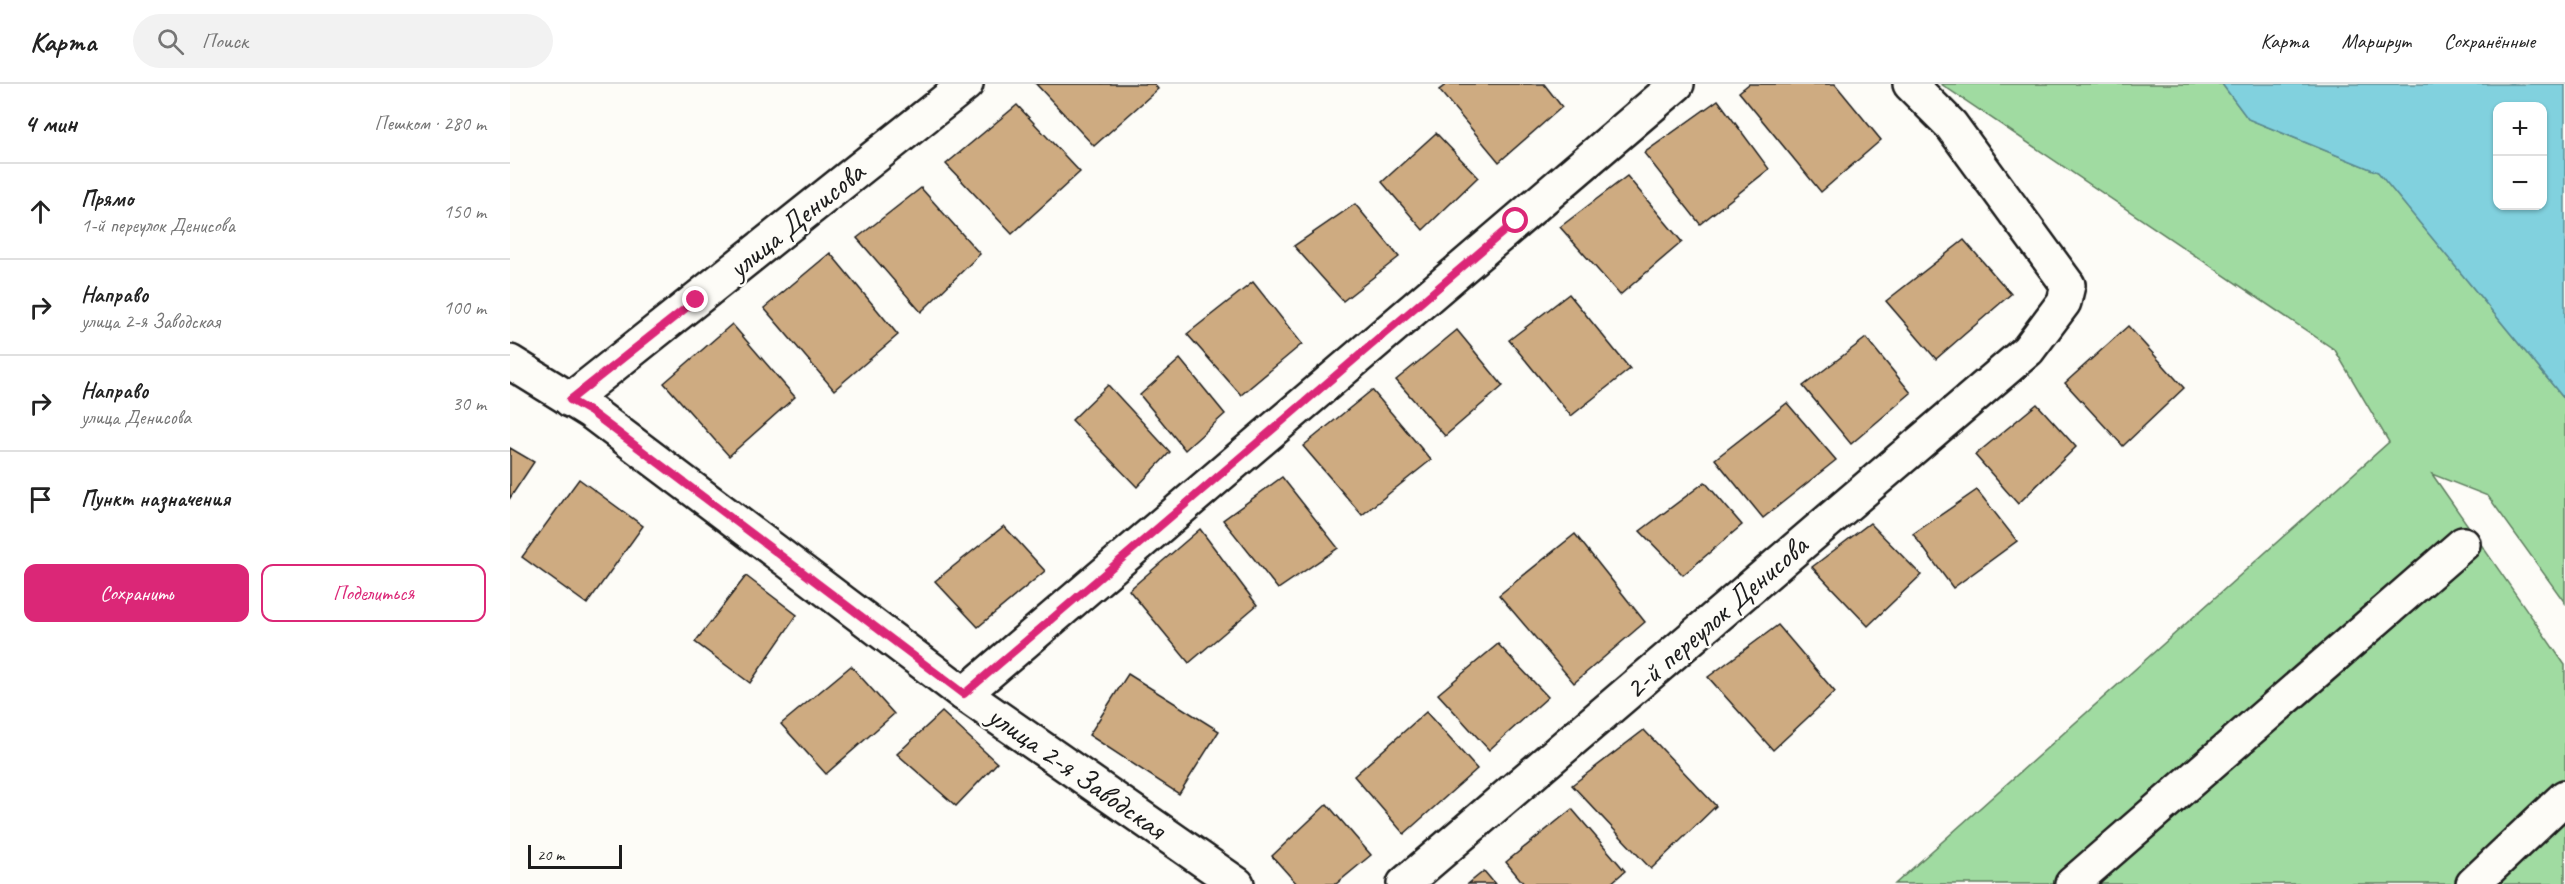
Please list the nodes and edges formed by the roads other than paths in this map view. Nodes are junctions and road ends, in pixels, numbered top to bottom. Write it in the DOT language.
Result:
graph roads {
  1 [pos="966,84"];
  2 [pos="1677,84"];
  3 [pos="1910,84"];
  4 [pos="510,362"];
  5 [pos="570,400"];
  6 [pos="2463,544"];
  7 [pos="964,694"];
  8 [pos="2565,797"];
  9 [pos="1237,884"];
  10 [pos="1404,884"];
  11 [pos="2072,884"];
  12 [pos="2473,884"];
  1 -- 5 [label="street, улица Денисова"];
  2 -- 7 [label="street"];
  3 -- 10 [label="street, 2-й переулок Денисова"];
  4 -- 5 [label="street, улица 2-я Заводская"];
  5 -- 7 [label="street, улица 2-я Заводская"];
  6 -- 11 [label="street"];
  7 -- 9 [label="street, улица 2-я Заводская"];
  8 -- 12 [label="street"];
}
